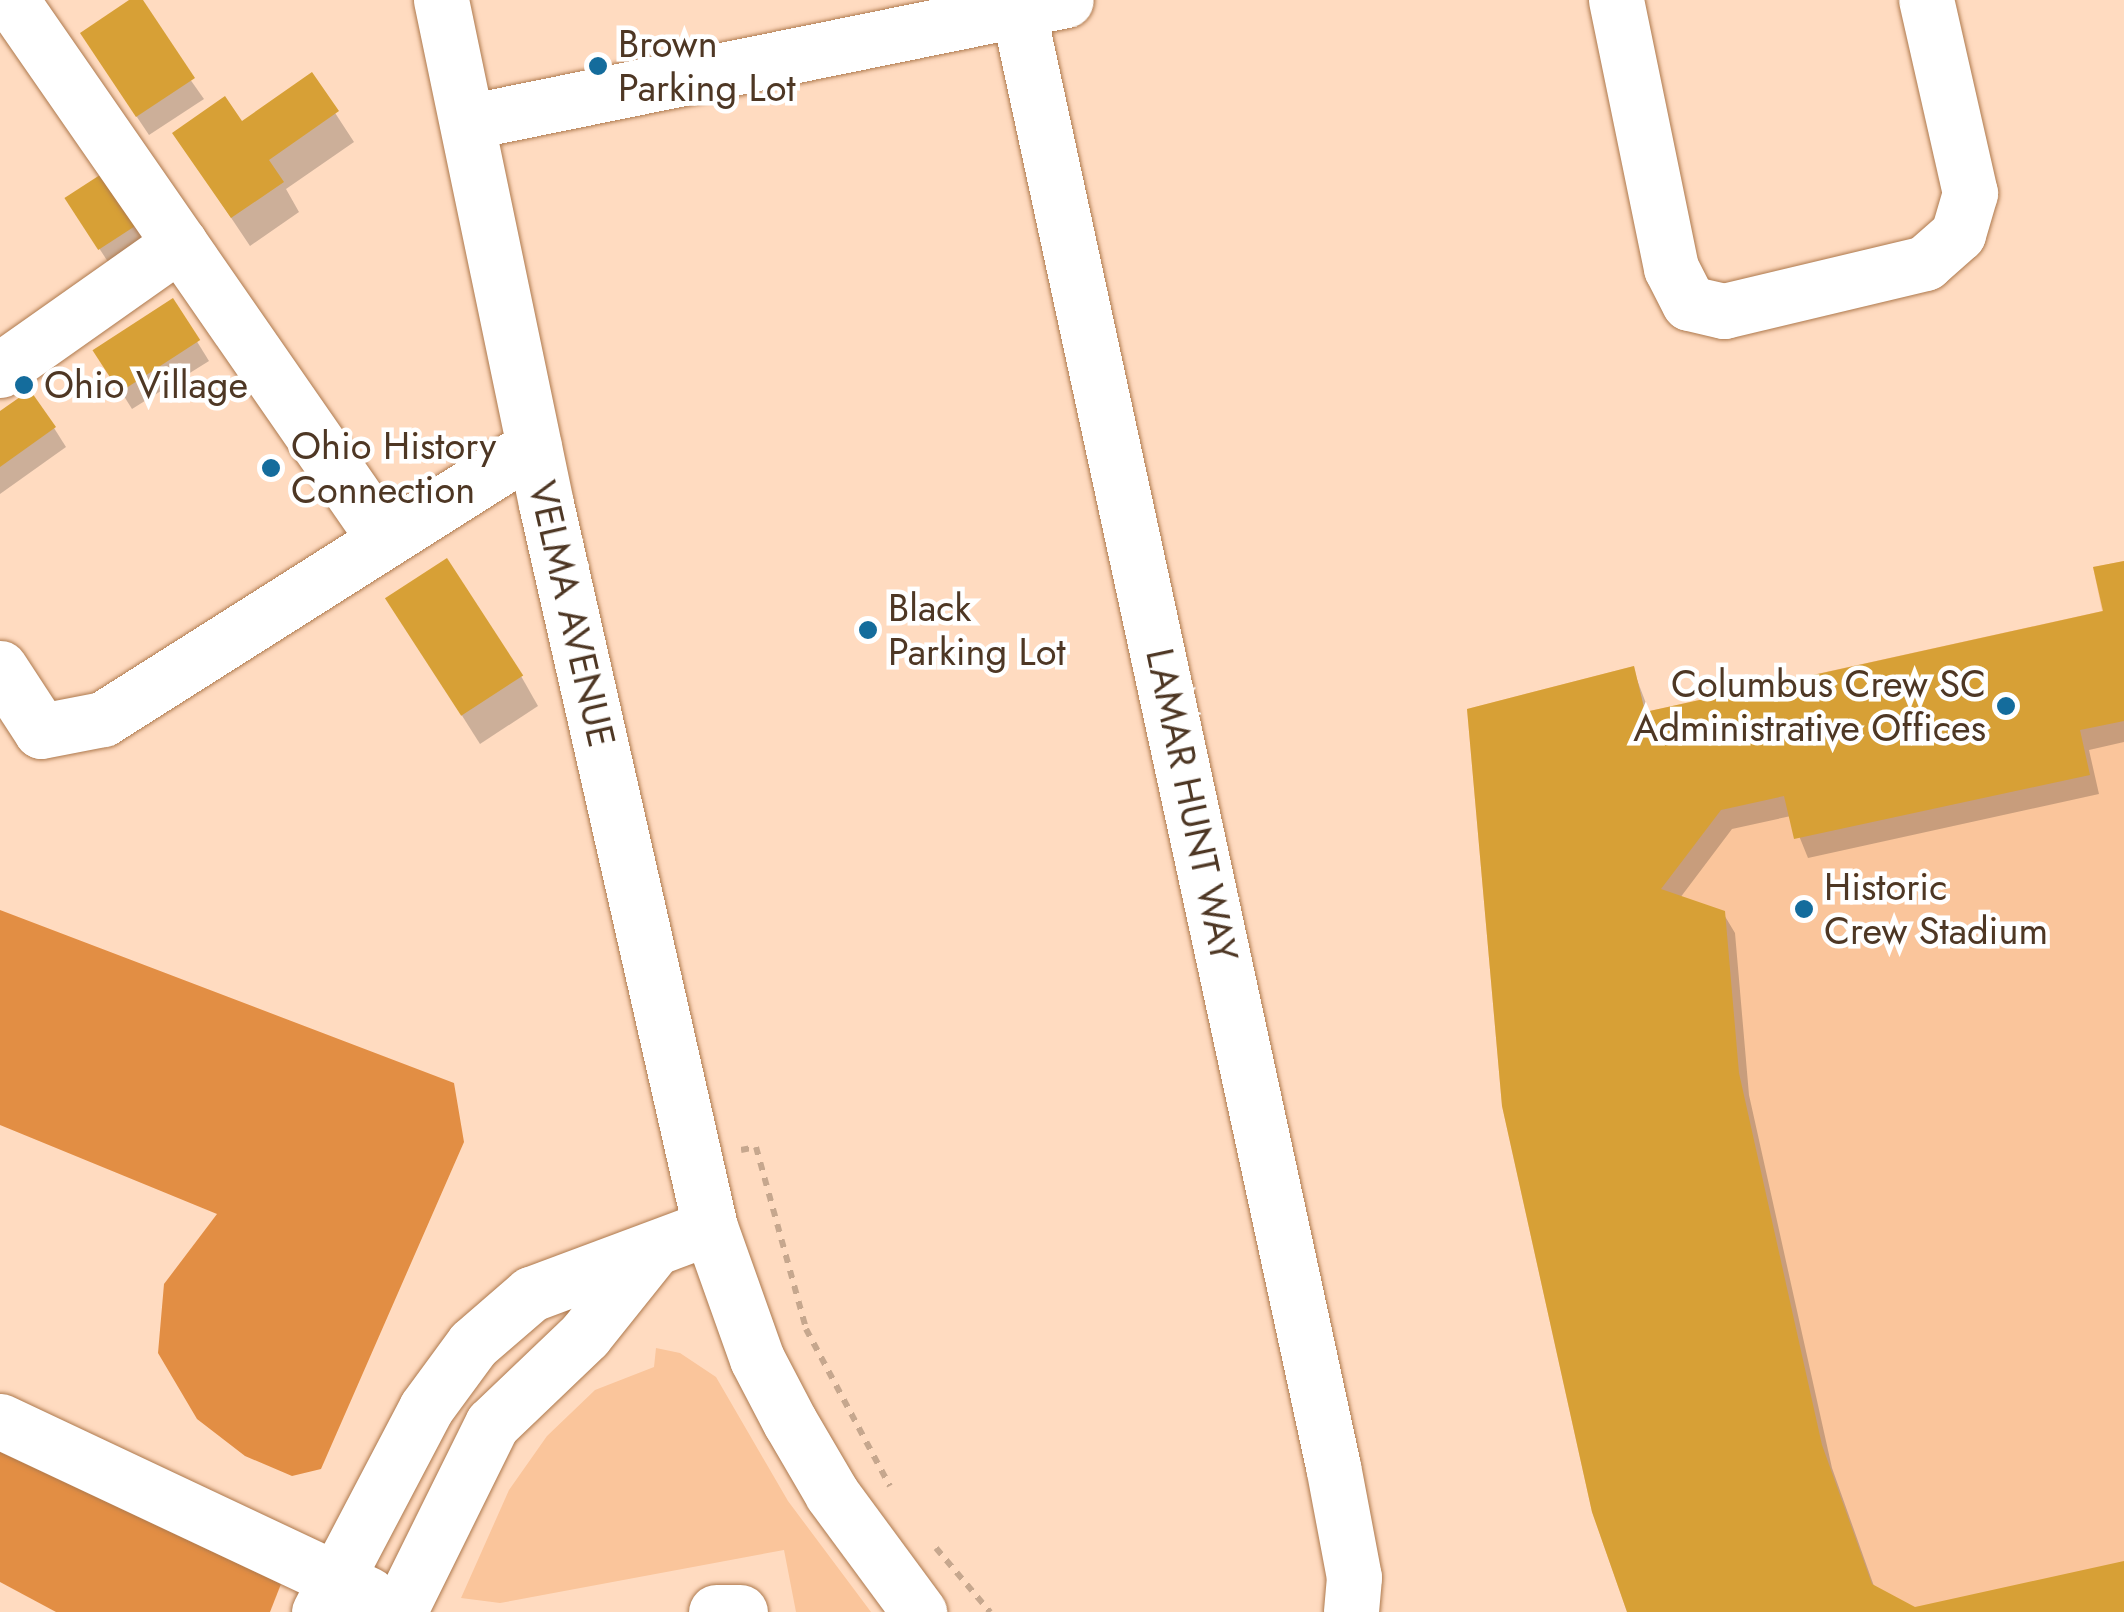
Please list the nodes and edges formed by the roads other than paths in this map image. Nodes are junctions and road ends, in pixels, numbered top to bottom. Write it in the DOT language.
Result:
graph roads {
  1 [pos="441,0"];
  2 [pos="1616,0"];
  3 [pos="1926,0"];
  4 [pos="1033,3"];
  5 [pos="16,33"];
  6 [pos="467,122"];
  7 [pos="180,243"];
  8 [pos="0,370"];
  9 [pos="534,446"];
  10 [pos="385,540"];
  11 [pos="0,668"];
  12 [pos="710,1227"];
  13 [pos="656,1247"];
  14 [pos="0,1420"];
  15 [pos="327,1595"];
  16 [pos="401,1611"];
  17 [pos="716,1612"];
  18 [pos="740,1612"];
  19 [pos="920,1612"];
  20 [pos="1352,1612"];
  1 -- 6 [label="street, VELMA AVENUE"];
  2 -- 3 [label="street"];
  4 -- 6 [label="street"];
  4 -- 20 [label="street, LAMAR HUNT WAY"];
  5 -- 7 [label="street"];
  6 -- 9 [label="street, VELMA AVENUE"];
  7 -- 8 [label="street"];
  7 -- 10 [label="street"];
  9 -- 10 [label="street"];
  9 -- 12 [label="street, VELMA AVENUE"];
  10 -- 11 [label="street"];
  12 -- 13 [label="street"];
  12 -- 19 [label="street, VELMA AVENUE"];
  13 -- 15 [label="street"];
  13 -- 16 [label="street"];
  14 -- 15 [label="street"];
  15 -- 16 [label="street"];
  17 -- 18 [label="street"];
}
